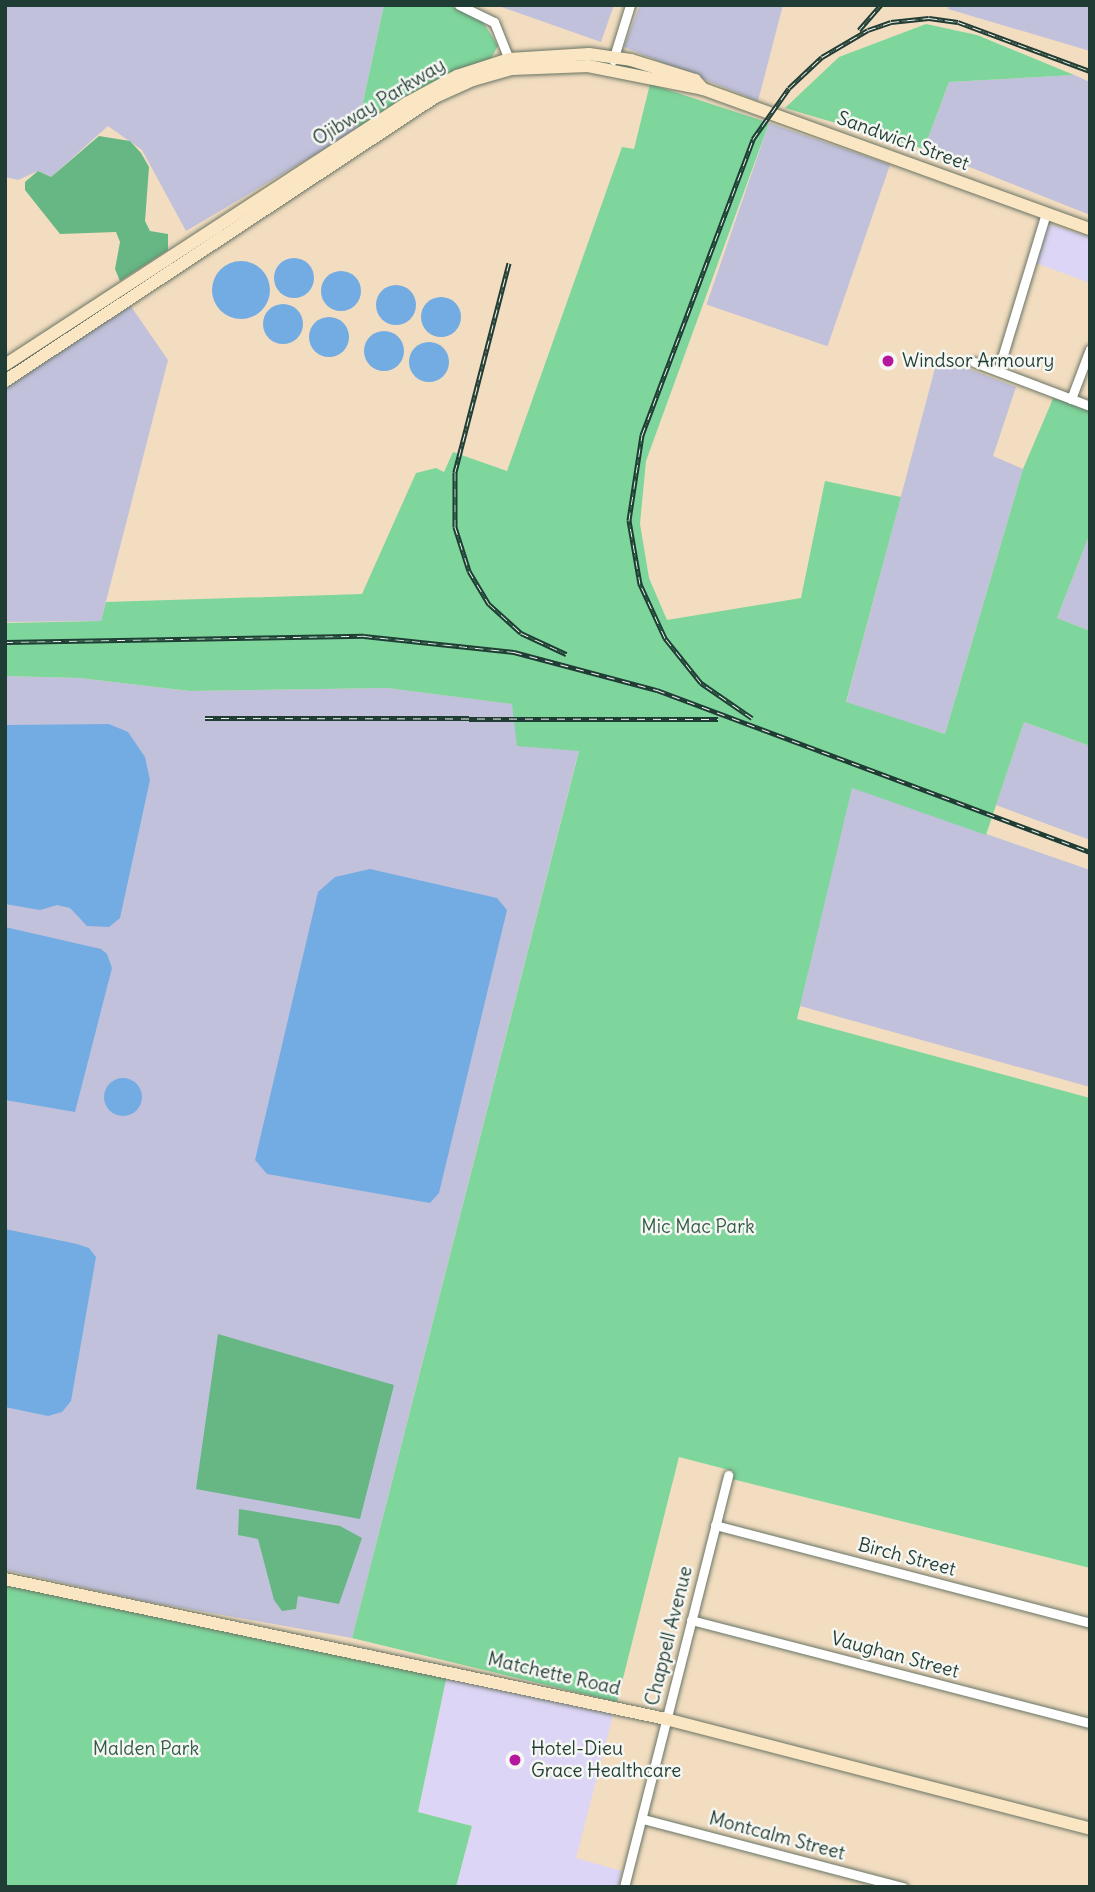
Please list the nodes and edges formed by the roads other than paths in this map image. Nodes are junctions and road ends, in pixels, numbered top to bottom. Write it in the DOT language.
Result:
graph roads {
  1 [pos="460,5"];
  2 [pos="631,5"];
  3 [pos="613,63"];
  4 [pos="510,64"];
  5 [pos="703,89"];
  6 [pos="1046,214"];
  7 [pos="1090,229"];
  8 [pos="1090,349"];
  9 [pos="974,362"];
  10 [pos="5,365"];
  11 [pos="998,371"];
  12 [pos="5,381"];
  13 [pos="1071,399"];
  14 [pos="1090,406"];
  15 [pos="729,1475"];
  16 [pos="715,1525"];
  17 [pos="5,1579"];
  18 [pos="691,1620"];
  19 [pos="1090,1623"];
  20 [pos="666,1719"];
  21 [pos="1090,1723"];
  22 [pos="643,1819"];
  23 [pos="1090,1829"];
  24 [pos="624,1887"];
  25 [pos="903,1887"];
  1 -- 4 [label="street"];
  2 -- 3 [label="street"];
  3 -- 4 [label="main road, Ojibway Parkway"];
  3 -- 5 [label="main road, Ojibway Parkway"];
  4 -- 10 [label="main road, Ojibway Parkway"];
  4 -- 12 [label="main road, Ojibway Parkway"];
  5 -- 6 [label="main road, Sandwich Street"];
  6 -- 7 [label="main road, Sandwich Street"];
  6 -- 11 [label="street"];
  8 -- 13 [label="street"];
  9 -- 11 [label="street"];
  11 -- 13 [label="street"];
  13 -- 14 [label="street"];
  15 -- 16 [label="street, Chappell Avenue"];
  16 -- 18 [label="street, Chappell Avenue"];
  16 -- 19 [label="street, Birch Street"];
  17 -- 20 [label="main road, Matchette Road"];
  18 -- 20 [label="street, Chappell Avenue"];
  18 -- 21 [label="street, Vaughan Street"];
  20 -- 22 [label="street, Chappell Avenue"];
  20 -- 23 [label="main road, Matchette Road"];
  22 -- 24 [label="street, Chappell Avenue"];
  22 -- 25 [label="street, Montcalm Street"];
}
